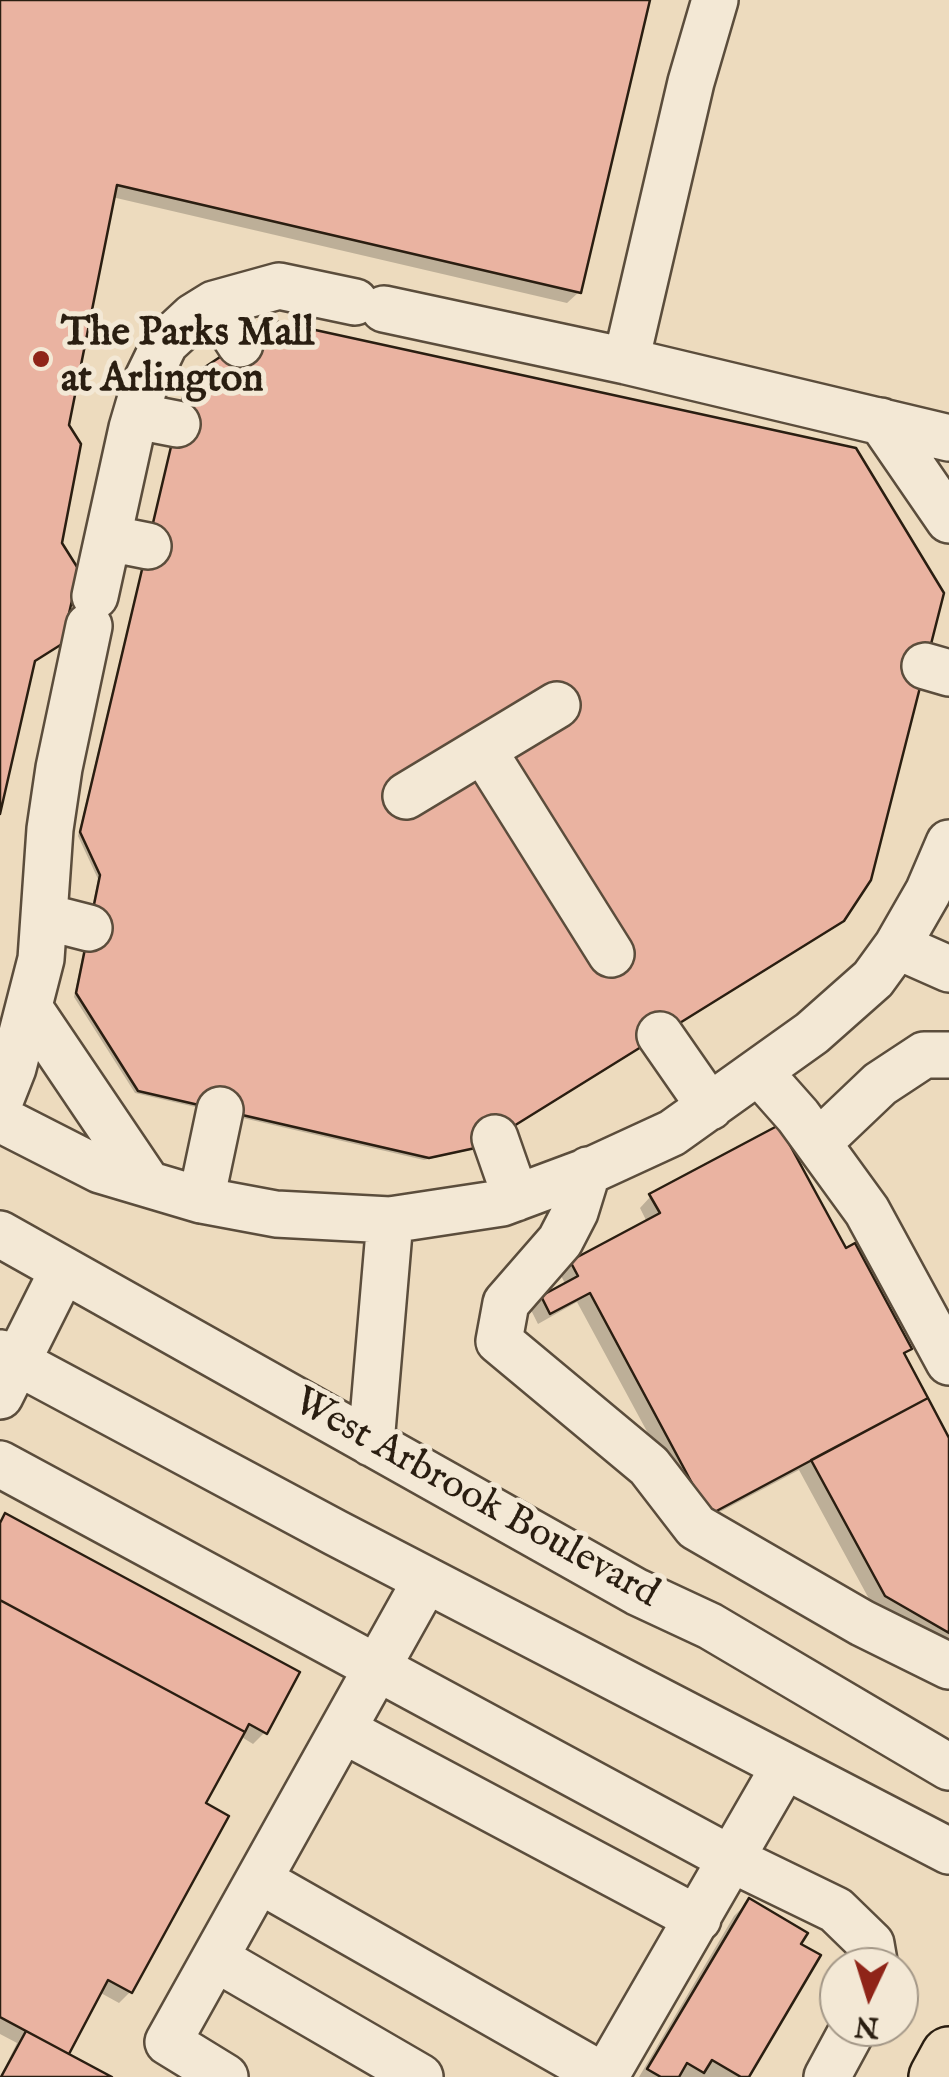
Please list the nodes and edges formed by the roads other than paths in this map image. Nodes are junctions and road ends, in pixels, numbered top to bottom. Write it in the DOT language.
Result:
graph roads {
  1 [pos="714,0"];
  2 [pos="214,304"];
  3 [pos="240,344"];
  4 [pos="626,360"];
  5 [pos="882,422"];
  6 [pos="949,438"];
  7 [pos="949,520"];
  8 [pos="557,705"];
  9 [pos="483,750"];
  10 [pos="406,796"];
  11 [pos="949,843"];
  12 [pos="939,897"];
  13 [pos="46,917"];
  14 [pos="90,928"];
  15 [pos="898,946"];
  16 [pos="611,954"];
  17 [pos="949,969"];
  18 [pos="30,1009"];
  19 [pos="660,1035"];
  20 [pos="949,1055"];
  21 [pos="759,1072"];
  22 [pos="0,1101"];
  23 [pos="710,1107"];
  24 [pos="220,1110"];
  25 [pos="0,1120"];
  26 [pos="495,1138"];
  27 [pos="818,1143"];
  28 [pos="588,1170"];
  29 [pos="148,1184"];
  30 [pos="516,1198"];
  31 [pos="202,1200"];
  32 [pos="390,1220"];
  33 [pos="0,1234"];
  34 [pos="63,1270"];
  35 [pos="949,1362"];
  36 [pos="6,1371"];
  37 [pos="371,1443"];
  38 [pos="0,1464"];
  39 [pos="426,1580"];
  40 [pos="378,1666"];
  41 [pos="949,1666"];
  42 [pos="343,1730"];
  43 [pos="784,1767"];
  44 [pos="949,1767"];
  45 [pos="949,1851"];
  46 [pos="730,1860"];
  47 [pos="259,1880"];
  48 [pos="698,1919"];
  49 [pos="872,1947"];
  50 [pos="216,1958"];
  51 [pos="843,2047"];
  52 [pos="949,2055"];
  53 [pos="225,2077"];
  54 [pos="420,2077"];
  55 [pos="605,2077"];
  56 [pos="827,2077"];
  57 [pos="937,2077"];
  1 -- 4 [label="street"];
  2 -- 3 [label="street"];
  2 -- 4 [label="street"];
  2 -- 13 [label="street"];
  4 -- 5 [label="street"];
  5 -- 6 [label="street"];
  5 -- 7 [label="street"];
  8 -- 9 [label="street"];
  9 -- 10 [label="street"];
  9 -- 16 [label="street"];
  11 -- 12 [label="street"];
  12 -- 15 [label="street"];
  13 -- 14 [label="street"];
  13 -- 18 [label="street"];
  15 -- 17 [label="street"];
  15 -- 21 [label="street"];
  18 -- 22 [label="street"];
  18 -- 29 [label="street"];
  19 -- 23 [label="street"];
  20 -- 27 [label="street"];
  21 -- 23 [label="street"];
  21 -- 27 [label="street"];
  23 -- 28 [label="street"];
  24 -- 31 [label="street"];
  25 -- 29 [label="street"];
  26 -- 30 [label="street"];
  27 -- 35 [label="street"];
  28 -- 30 [label="street"];
  28 -- 41 [label="street"];
  29 -- 31 [label="street"];
  30 -- 32 [label="street"];
  31 -- 32 [label="street"];
  32 -- 37 [label="street"];
  33 -- 34 [label="street, West Arbrook Boulevard"];
  34 -- 36 [label="street"];
  34 -- 37 [label="street, West Arbrook Boulevard"];
  36 -- 39 [label="street"];
  37 -- 44 [label="street, West Arbrook Boulevard"];
  38 -- 40 [label="street"];
  39 -- 40 [label="street"];
  39 -- 43 [label="street"];
  40 -- 42 [label="street"];
  40 -- 46 [label="street"];
  42 -- 47 [label="street"];
  42 -- 48 [label="street"];
  43 -- 45 [label="street"];
  43 -- 46 [label="street"];
  46 -- 48 [label="street"];
  46 -- 49 [label="street"];
  47 -- 50 [label="street"];
  47 -- 55 [label="street"];
  48 -- 55 [label="street"];
  50 -- 53 [label="street"];
  50 -- 54 [label="street"];
  51 -- 56 [label="street"];
  52 -- 57 [label="main road"];
}
